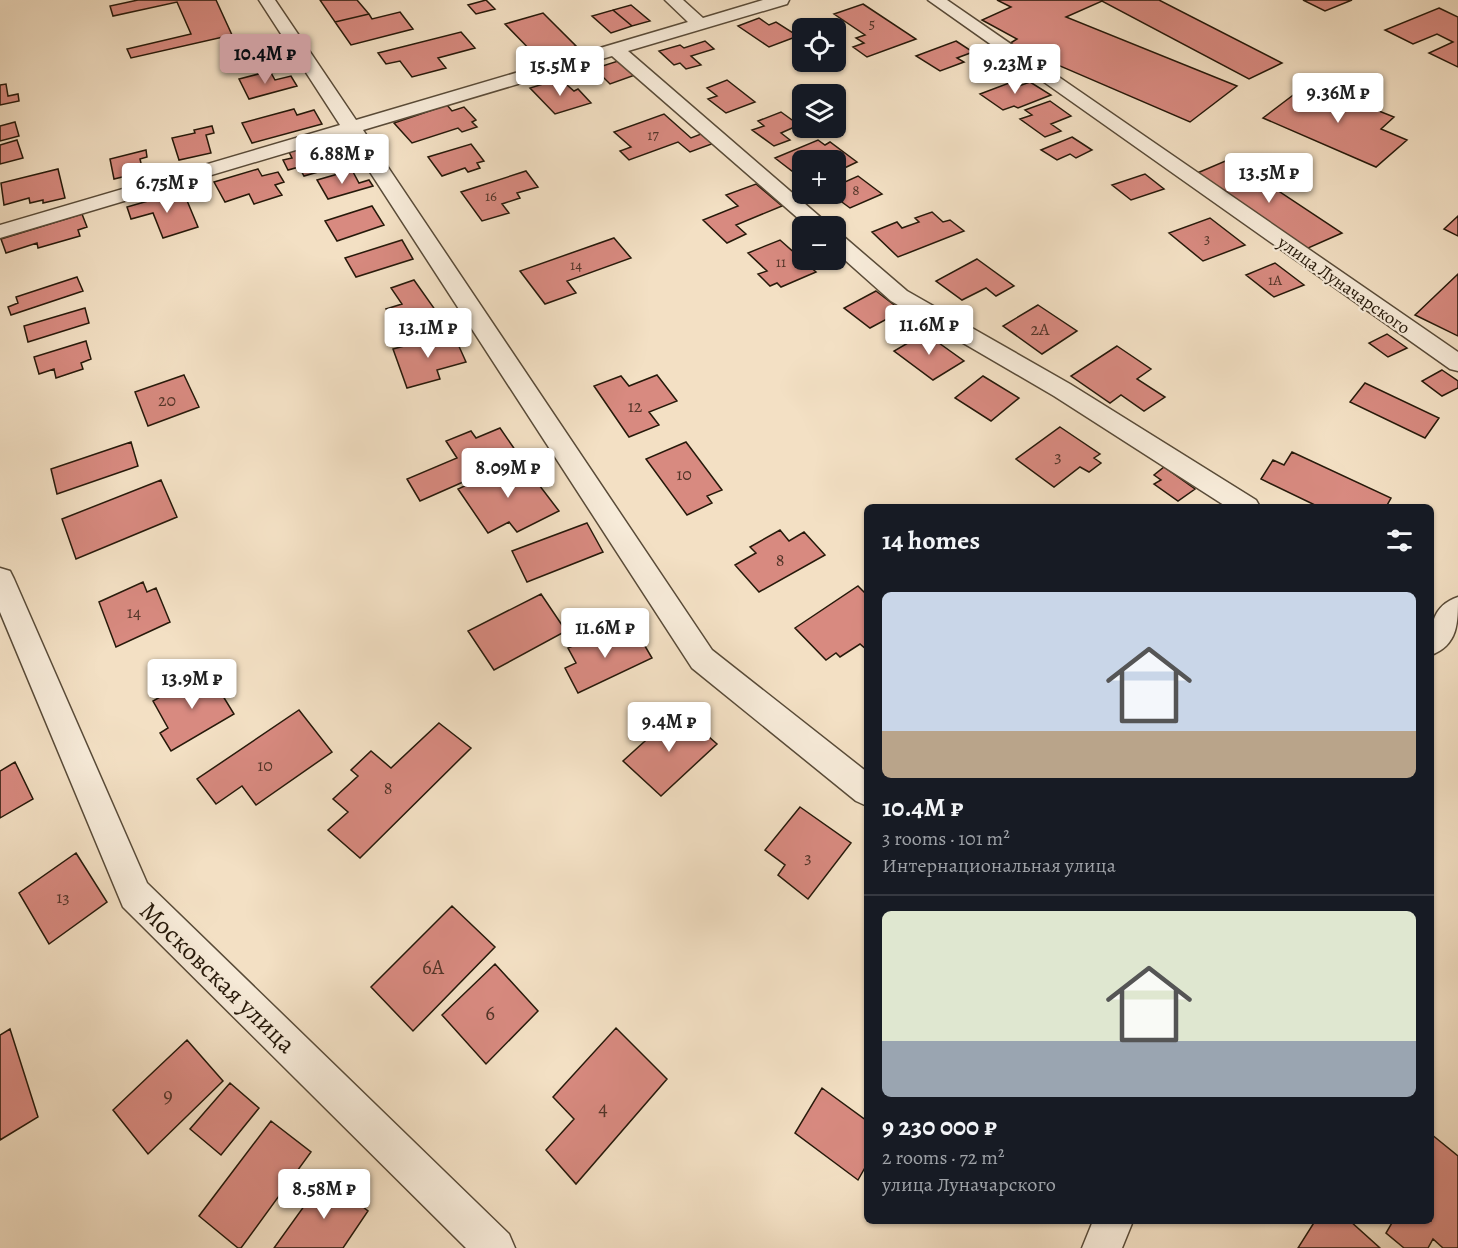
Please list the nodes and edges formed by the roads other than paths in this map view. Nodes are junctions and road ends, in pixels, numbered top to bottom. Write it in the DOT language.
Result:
graph roads {
  1 [pos="267,0"];
  2 [pos="673,0"];
  3 [pos="781,0"];
  4 [pos="936,0"];
  5 [pos="700,24"];
  6 [pos="615,49"];
  7 [pos="352,127"];
  8 [pos="807,216"];
  9 [pos="0,232"];
  10 [pos="846,250"];
  11 [pos="1458,363"];
  12 [pos="1242,504"];
  13 [pos="0,579"];
  14 [pos="1458,609"];
  15 [pos="1434,635"];
  16 [pos="864,789"];
  17 [pos="1112,1224"];
  18 [pos="495,1248"];
  19 [pos="1102,1248"];
  1 -- 7 [label="street"];
  2 -- 5 [label="street"];
  3 -- 5 [label="street"];
  4 -- 11 [label="street, улица Луначарского"];
  5 -- 6 [label="street"];
  6 -- 7 [label="street"];
  6 -- 8 [label="street"];
  7 -- 9 [label="street"];
  7 -- 16 [label="street"];
  10 -- 12 [label="street"];
  13 -- 18 [label="street, Московская улица"];
  14 -- 15 [label="street"];
  17 -- 19 [label="street"];
}
